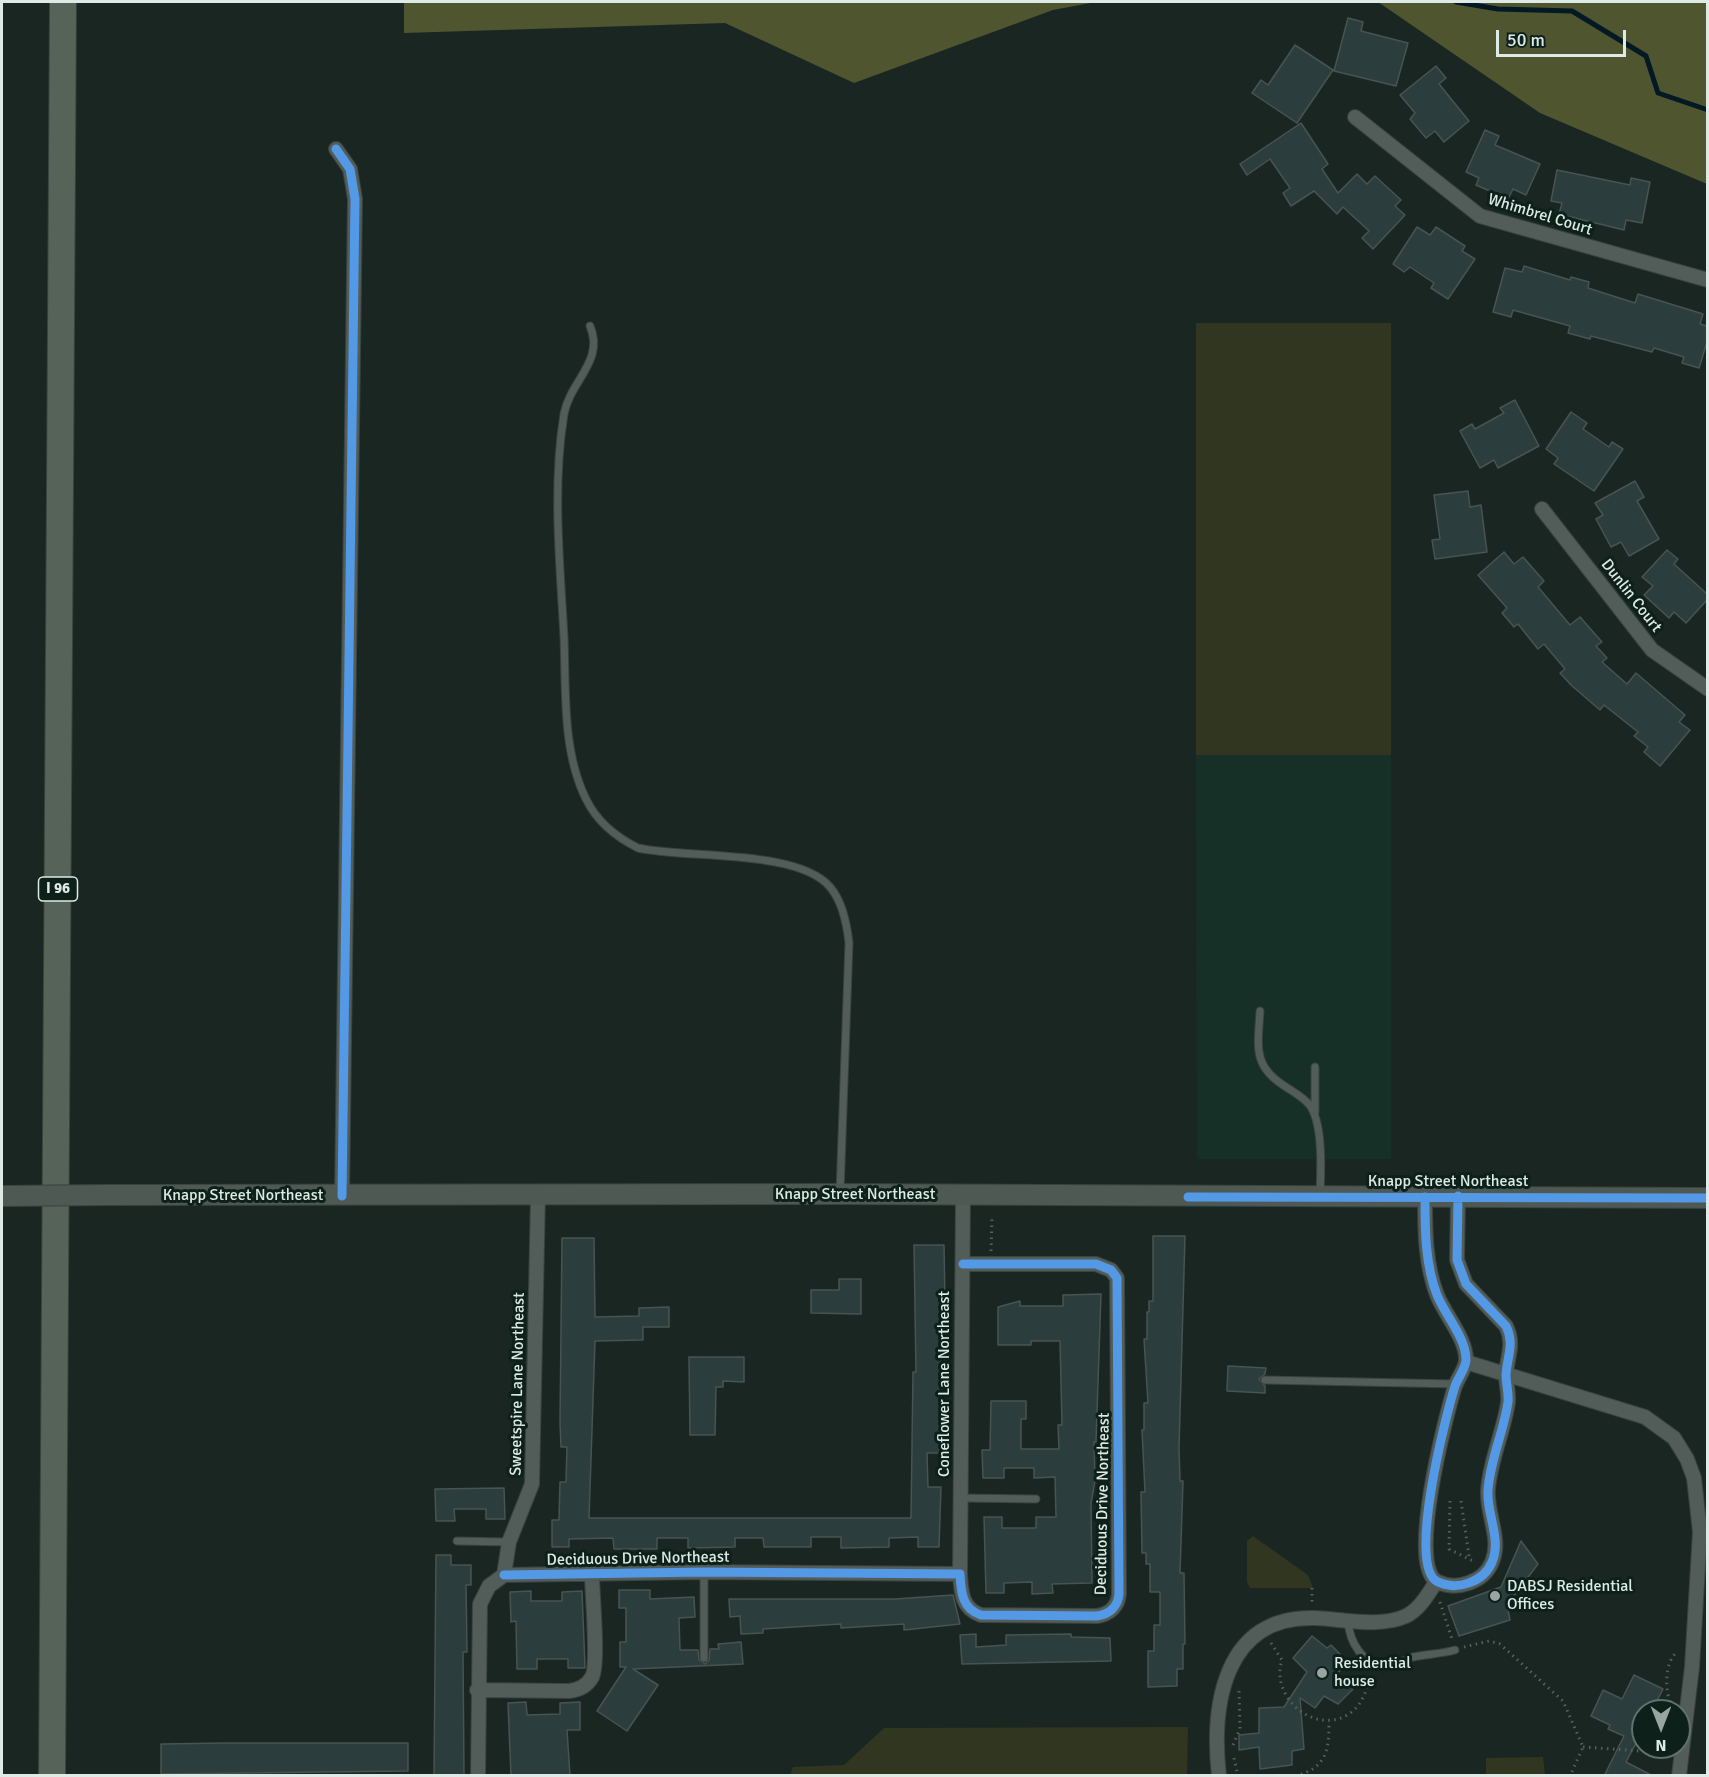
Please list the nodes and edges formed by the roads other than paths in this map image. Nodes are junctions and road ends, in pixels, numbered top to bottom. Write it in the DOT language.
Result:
graph roads {
  1 [pos="63,2"];
  2 [pos="1355,117"];
  3 [pos="336,149"];
  4 [pos="1707,280"];
  5 [pos="590,326"];
  6 [pos="1542,509"];
  7 [pos="1707,689"];
  8 [pos="1260,1011"];
  9 [pos="1315,1067"];
  10 [pos="1315,1118"];
  11 [pos="538,1194"];
  12 [pos="840,1194"];
  13 [pos="963,1195"];
  14 [pos="2,1196"];
  15 [pos="342,1196"];
  16 [pos="1458,1196"];
  17 [pos="1320,1197"];
  18 [pos="1425,1197"];
  19 [pos="1707,1198"];
  20 [pos="963,1264"];
  21 [pos="1466,1362"];
  22 [pos="1506,1374"];
  23 [pos="1265,1380"];
  24 [pos="1456,1384"];
  25 [pos="961,1498"];
  26 [pos="1036,1499"];
  27 [pos="457,1541"];
  28 [pos="509,1542"];
  29 [pos="704,1572"];
  30 [pos="960,1574"];
  31 [pos="504,1575"];
  32 [pos="592,1575"];
  33 [pos="1436,1582"];
  34 [pos="1348,1620"];
  35 [pos="1455,1650"];
  36 [pos="704,1658"];
  37 [pos="477,1690"];
  38 [pos="52,1776"];
  39 [pos="478,1776"];
  40 [pos="1219,1776"];
  41 [pos="1679,1776"];
  1 -- 38 [label="highway, I 96"];
  2 -- 4 [label="street, Whimbrel Court"];
  3 -- 15 [label="street"];
  5 -- 12 [label="lane"];
  6 -- 7 [label="street, Dunlin Court"];
  8 -- 10 [label="lane"];
  9 -- 10 [label="lane"];
  10 -- 17 [label="lane"];
  11 -- 12 [label="main road, Knapp Street Northeast"];
  11 -- 15 [label="main road, Knapp Street Northeast"];
  11 -- 28 [label="street, Sweetspire Lane Northeast"];
  12 -- 13 [label="main road, Knapp Street Northeast"];
  13 -- 17 [label="main road, Knapp Street Northeast"];
  13 -- 20 [label="street, Coneflower Lane Northeast"];
  14 -- 15 [label="main road, Knapp Street Northeast, bridge"];
  16 -- 18 [label="main road, Knapp Street Northeast"];
  16 -- 19 [label="main road, Knapp Street Northeast"];
  16 -- 22 [label="street"];
  17 -- 18 [label="main road, Knapp Street Northeast"];
  18 -- 21 [label="street"];
  20 -- 25 [label="street, Coneflower Lane Northeast"];
  20 -- 30 [label="street, Deciduous Drive Northeast"];
  21 -- 22 [label="street"];
  21 -- 24 [label="street"];
  22 -- 33 [label="street"];
  22 -- 41 [label="street"];
  23 -- 24 [label="lane"];
  24 -- 33 [label="street"];
  25 -- 26 [label="lane"];
  25 -- 30 [label="street, Coneflower Lane Northeast"];
  27 -- 28 [label="lane"];
  28 -- 31 [label="street, Sweetspire Lane Northeast"];
  29 -- 30 [label="street, Deciduous Drive Northeast"];
  29 -- 32 [label="street, Deciduous Drive Northeast"];
  29 -- 36 [label="lane"];
  31 -- 32 [label="street, Deciduous Drive Northeast"];
  31 -- 37 [label="street"];
  32 -- 37 [label="street"];
  33 -- 34 [label="street"];
  34 -- 35 [label="lane"];
  34 -- 40 [label="street"];
  37 -- 39 [label="street"];
}
